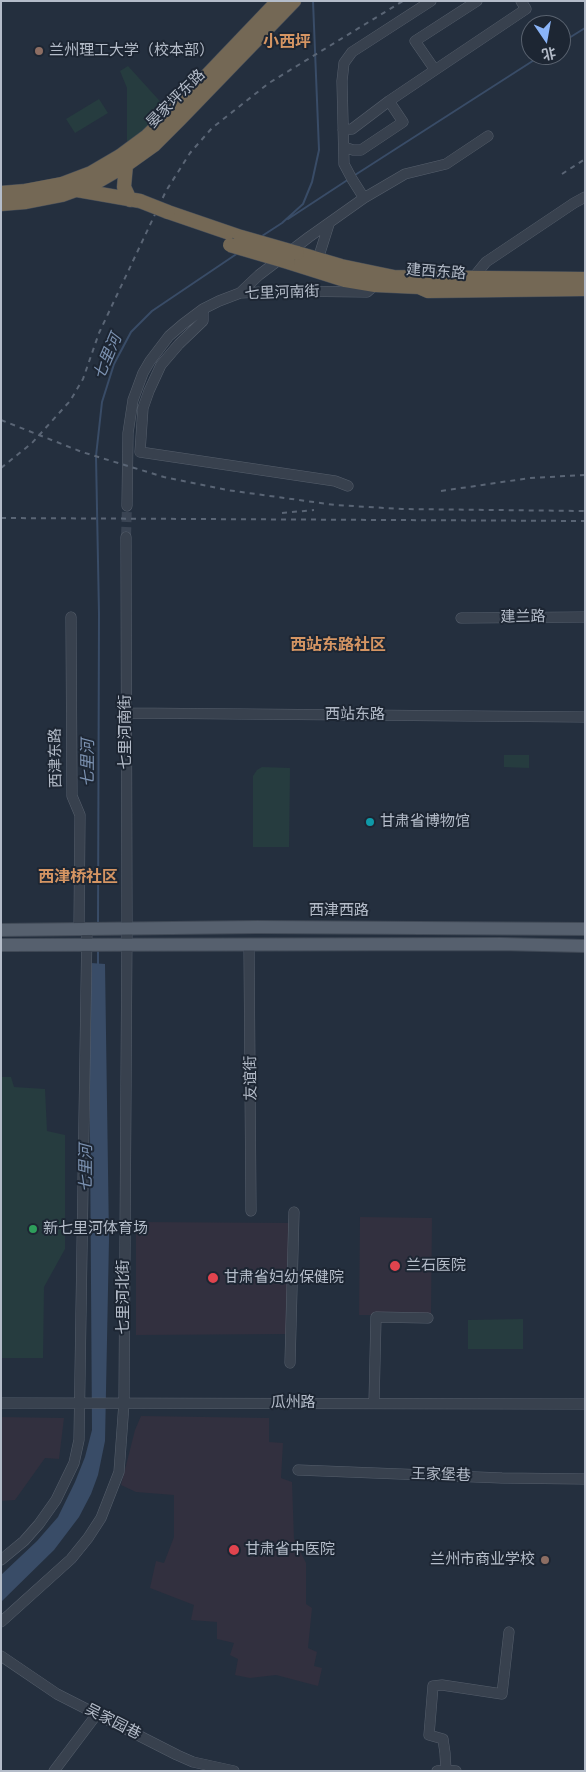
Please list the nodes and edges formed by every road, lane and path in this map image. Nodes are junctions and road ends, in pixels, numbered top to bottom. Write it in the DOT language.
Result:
graph roads {
  1 [pos="294,1"];
  2 [pos="431,1"];
  3 [pos="477,1"];
  4 [pos="521,1"];
  5 [pos="272,4"];
  6 [pos="435,70"];
  7 [pos="390,101"];
  8 [pos="343,130"];
  9 [pos="488,136"];
  10 [pos="344,147"];
  11 [pos="123,161"];
  12 [pos="105,177"];
  13 [pos="76,190"];
  14 [pos="58,191"];
  15 [pos="1,193"];
  16 [pos="363,196"];
  17 [pos="585,197"];
  18 [pos="113,201"];
  19 [pos="1,204"];
  20 [pos="137,204"];
  21 [pos="329,224"];
  22 [pos="293,258"];
  23 [pos="318,258"];
  24 [pos="473,278"];
  25 [pos="585,279"];
  26 [pos="375,285"];
  27 [pos="585,289"];
  28 [pos="240,293"];
  29 [pos="203,309"];
  30 [pos="348,486"];
  31 [pos="127,506"];
  32 [pos="126,537"];
  33 [pos="585,616"];
  34 [pos="71,617"];
  35 [pos="461,618"];
  36 [pos="126,713"];
  37 [pos="585,717"];
  38 [pos="257,927"];
  39 [pos="87,928"];
  40 [pos="127,928"];
  41 [pos="585,929"];
  42 [pos="1,930"];
  43 [pos="90,944"];
  44 [pos="126,944"];
  45 [pos="1,945"];
  46 [pos="253,945"];
  47 [pos="585,946"];
  48 [pos="251,1211"];
  49 [pos="294,1212"];
  50 [pos="428,1318"];
  51 [pos="290,1363"];
  52 [pos="1,1402"];
  53 [pos="85,1403"];
  54 [pos="124,1403"];
  55 [pos="374,1403"];
  56 [pos="585,1404"];
  57 [pos="298,1470"];
  58 [pos="585,1479"];
  59 [pos="1,1560"];
  60 [pos="1,1622"];
  61 [pos="509,1632"];
  62 [pos="1,1656"];
  63 [pos="97,1714"];
  64 [pos="446,1770"];
  65 [pos="54,1771"];
  66 [pos="234,1771"];
  67 [pos="437,1771"];
  68 [pos="456,1771"];
  1 -- 11 [label="highway, 晏家坪东路"];
  2 -- 8 [label="street"];
  3 -- 6 [label="street"];
  4 -- 6 [label="street"];
  5 -- 11 [label="highway, 晏家坪东路"];
  6 -- 7 [label="street"];
  7 -- 8 [label="street"];
  7 -- 10 [label="street"];
  8 -- 10 [label="street"];
  9 -- 16 [label="street"];
  10 -- 16 [label="street"];
  11 -- 12 [label="highway"];
  11 -- 14 [label="highway, 晏家坪东路"];
  11 -- 20 [label="highway"];
  12 -- 13 [label="highway"];
  12 -- 18 [label="highway"];
  13 -- 14 [label="highway"];
  13 -- 18 [label="highway"];
  14 -- 15 [label="highway"];
  14 -- 18 [label="highway"];
  14 -- 19 [label="highway"];
  16 -- 21 [label="street"];
  17 -- 24 [label="street"];
  18 -- 20 [label="highway"];
  20 -- 22 [label="highway, bridge"];
  21 -- 23 [label="street"];
  21 -- 28 [label="street"];
  22 -- 23 [label="highway, 建西东路"];
  22 -- 26 [label="highway, 建西东路"];
  23 -- 24 [label="highway, 建西东路"];
  24 -- 25 [label="highway, 建西东路"];
  26 -- 27 [label="highway, 建西东路"];
  26 -- 28 [label="street, 七里河南街"];
  28 -- 29 [label="street, 七里河南街"];
  29 -- 30 [label="street"];
  29 -- 31 [label="street, 七里河南街"];
  32 -- 36 [label="street, 七里河南街"];
  33 -- 35 [label="street, 建兰路"];
  34 -- 39 [label="street, 西津东路"];
  36 -- 37 [label="street, 西站东路"];
  36 -- 40 [label="street, 七里河南街"];
  38 -- 40 [label="main road, 西津西路"];
  38 -- 41 [label="main road, 西津西路"];
  38 -- 46 [label="main road"];
  39 -- 40 [label="main road, 西津西路"];
  39 -- 42 [label="main road"];
  39 -- 43 [label="street"];
  40 -- 44 [label="street, 七里河北街"];
  43 -- 44 [label="main road"];
  43 -- 45 [label="main road"];
  43 -- 53 [label="street"];
  44 -- 46 [label="main road"];
  44 -- 54 [label="street, 七里河北街"];
  46 -- 47 [label="main road"];
  46 -- 48 [label="street, 友谊街"];
  49 -- 51 [label="street"];
  50 -- 55 [label="street"];
  52 -- 53 [label="street, 瓜州路"];
  53 -- 54 [label="street, 瓜州路"];
  53 -- 59 [label="street"];
  54 -- 55 [label="street, 瓜州路"];
  54 -- 60 [label="street, 七里河北街"];
  55 -- 56 [label="street, 瓜州路"];
  57 -- 58 [label="street, 王家堡巷"];
  61 -- 64 [label="street"];
  62 -- 63 [label="street, 吴家园巷"];
  63 -- 65 [label="street"];
  63 -- 66 [label="street, 吴家园巷"];
  64 -- 67 [label="street"];
  64 -- 68 [label="street"];
}
